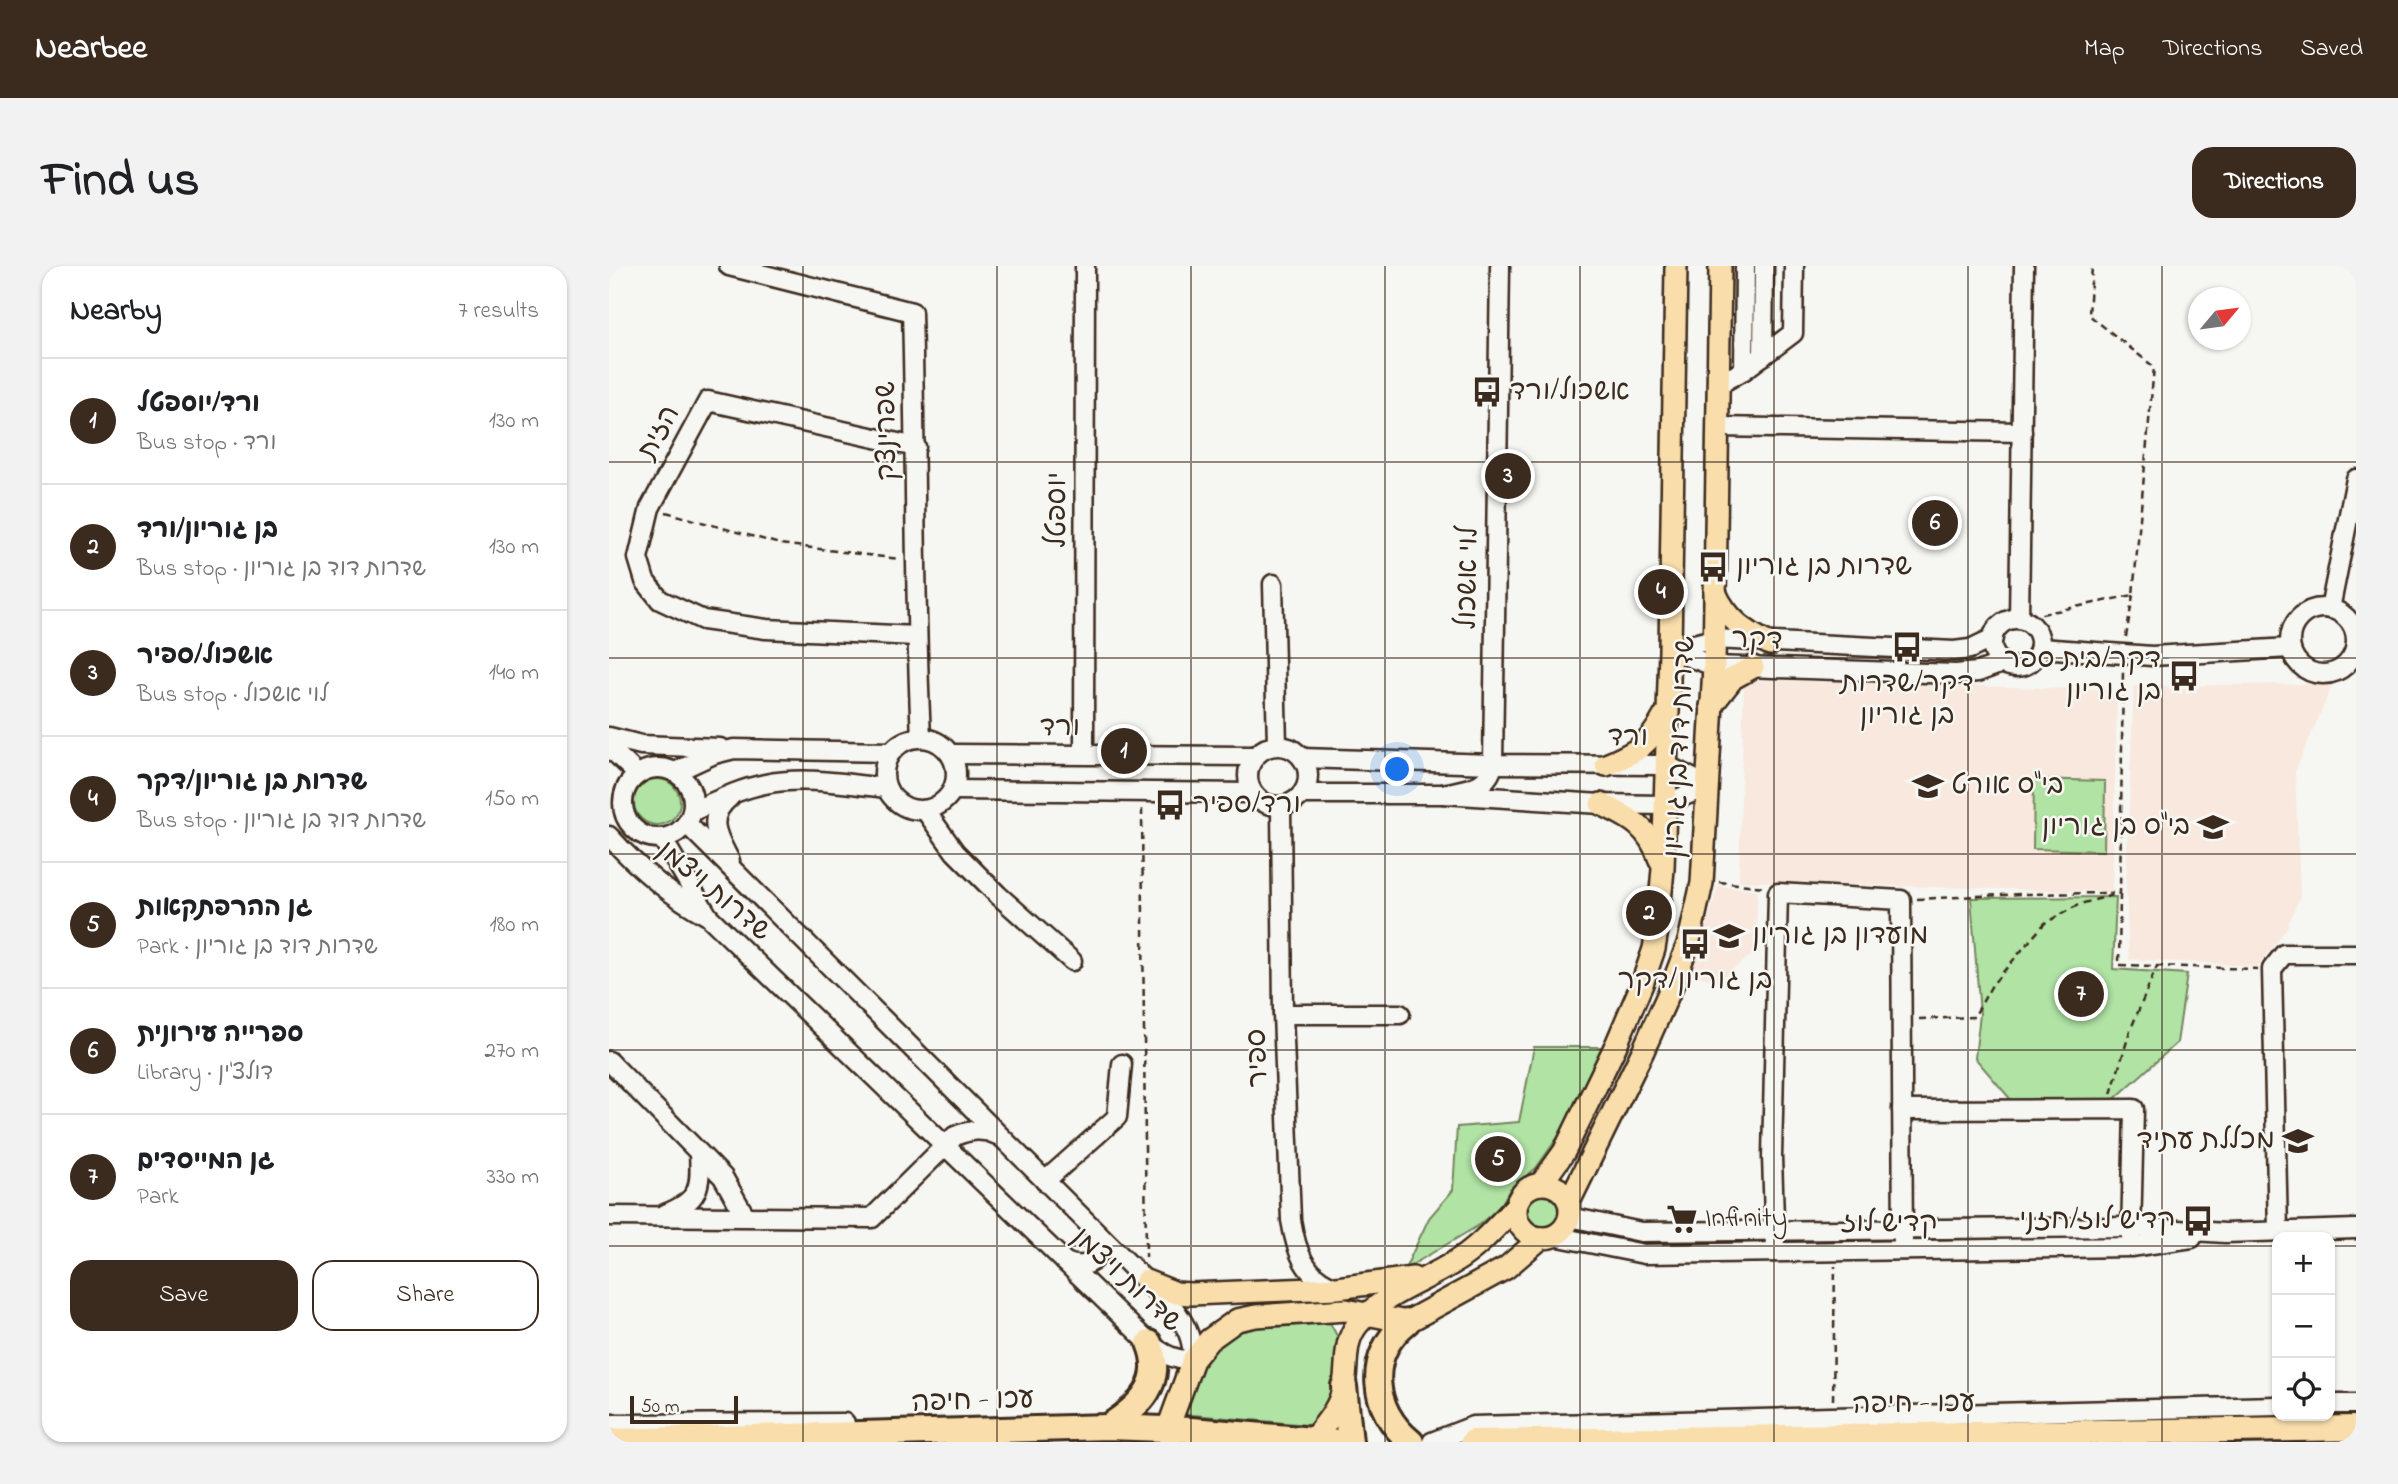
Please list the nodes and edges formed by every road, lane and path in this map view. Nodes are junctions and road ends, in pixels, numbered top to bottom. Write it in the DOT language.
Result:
graph roads {
  1 [pos="729,266"];
  2 [pos="1085,266"];
  3 [pos="1500,266"];
  4 [pos="1676,266"];
  5 [pos="1720,266"];
  6 [pos="1745,266"];
  7 [pos="1764,266"];
  8 [pos="1794,266"];
  9 [pos="2024,266"];
  10 [pos="2092,266"];
  11 [pos="1763,356"];
  12 [pos="1744,370"];
  13 [pos="1718,385"];
  14 [pos="1718,427"];
  15 [pos="2022,432"];
  16 [pos="916,447"];
  17 [pos="2356,479"];
  18 [pos="650,508"];
  19 [pos="915,561"];
  20 [pos="1273,584"];
  21 [pos="1714,590"];
  22 [pos="2133,595"];
  23 [pos="2330,609"];
  24 [pos="2026,623"];
  25 [pos="916,636"];
  26 [pos="1993,638"];
  27 [pos="1714,639"];
  28 [pos="1770,644"];
  29 [pos="2040,648"];
  30 [pos="2290,648"];
  31 [pos="1670,650"];
  32 [pos="2355,654"];
  33 [pos="2123,655"];
  34 [pos="2002,663"];
  35 [pos="1714,666"];
  36 [pos="1753,667"];
  37 [pos="1711,706"];
  38 [pos="1667,710"];
  39 [pos="1492,724"];
  40 [pos="609,737"];
  41 [pos="921,737"];
  42 [pos="1277,745"];
  43 [pos="609,747"];
  44 [pos="734,749"];
  45 [pos="890,752"];
  46 [pos="950,754"];
  47 [pos="1084,754"];
  48 [pos="1254,756"];
  49 [pos="1302,758"];
  50 [pos="1470,764"];
  51 [pos="1493,764"];
  52 [pos="1606,765"];
  53 [pos="1666,765"];
  54 [pos="675,772"];
  55 [pos="637,774"];
  56 [pos="1707,786"];
  57 [pos="886,788"];
  58 [pos="953,790"];
  59 [pos="1142,791"];
  60 [pos="736,792"];
  61 [pos="1252,793"];
  62 [pos="1303,794"];
  63 [pos="1443,794"];
  64 [pos="616,796"];
  65 [pos="1601,804"];
  66 [pos="1663,805"];
  67 [pos="1281,806"];
  68 [pos="925,810"];
  69 [pos="689,818"];
  70 [pos="609,836"];
  71 [pos="662,838"];
  72 [pos="1663,869"];
  73 [pos="736,874"];
  74 [pos="1702,883"];
  75 [pos="1778,893"];
  76 [pos="2120,893"];
  77 [pos="1901,900"];
  78 [pos="708,916"];
  79 [pos="2356,954"];
  80 [pos="1072,961"];
  81 [pos="2157,966"];
  82 [pos="2272,969"];
  83 [pos="1283,1014"];
  84 [pos="1399,1014"];
  85 [pos="1901,1020"];
  86 [pos="609,1061"];
  87 [pos="1122,1064"];
  88 [pos="2107,1109"];
  89 [pos="1902,1110"];
  90 [pos="1000,1137"];
  91 [pos="945,1145"];
  92 [pos="699,1153"];
  93 [pos="1045,1181"];
  94 [pos="1541,1184"];
  95 [pos="1516,1206"];
  96 [pos="1569,1209"];
  97 [pos="661,1215"];
  98 [pos="609,1216"];
  99 [pos="745,1216"];
  100 [pos="2130,1227"];
  101 [pos="2356,1229"];
  102 [pos="1775,1230"];
  103 [pos="1902,1230"];
  104 [pos="1095,1231"];
  105 [pos="2278,1231"];
  106 [pos="2225,1233"];
  107 [pos="1547,1237"];
  108 [pos="2131,1247"];
  109 [pos="1775,1250"];
  110 [pos="1835,1250"];
  111 [pos="1903,1250"];
  112 [pos="1066,1262"];
  113 [pos="1432,1273"];
  114 [pos="1146,1282"];
  115 [pos="1337,1288"];
  116 [pos="1317,1310"];
  117 [pos="1368,1314"];
  118 [pos="1407,1322"];
  119 [pos="1348,1341"];
  120 [pos="1149,1343"];
  121 [pos="1193,1360"];
  122 [pos="1344,1387"];
  123 [pos="2335,1404"];
  124 [pos="2356,1404"];
  125 [pos="2272,1406"];
  126 [pos="1833,1417"];
  127 [pos="1600,1423"];
  128 [pos="609,1424"];
  129 [pos="1108,1427"];
  130 [pos="2356,1428"];
  131 [pos="959,1433"];
  132 [pos="1164,1438"];
  133 [pos="1312,1440"];
  134 [pos="1576,1440"];
  135 [pos="609,1441"];
  136 [pos="1338,1442"];
  137 [pos="1350,1442"];
  138 [pos="1411,1442"];
  139 [pos="1432,1442"];
  140 [pos="1473,1442"];
  1 -- 16 [label="street, שפרינצק"];
  2 -- 47 [label="street, יוספטל"];
  3 -- 39 [label="street, לוי אשכול"];
  4 -- 31 [label="main road, שדרות דוד בן גוריון"];
  5 -- 13 [label="main road, שדרות דוד בן גוריון"];
  6 -- 12 [label="street"];
  7 -- 11 [label="street"];
  8 -- 11 [label="street"];
  9 -- 15 [label="street"];
  10 -- 22 [label="path"];
  11 -- 12 [label="street"];
  12 -- 13 [label="street"];
  13 -- 14 [label="main road, שדרות דוד בן גוריון"];
  14 -- 15 [label="street"];
  14 -- 21 [label="main road, שדרות דוד בן גוריון"];
  15 -- 24 [label="street"];
  16 -- 18 [label="street, הזית"];
  16 -- 19 [label="street, שפרינצק"];
  17 -- 23 [label="street"];
  18 -- 19 [label="path"];
  18 -- 25 [label="street, הזית"];
  19 -- 25 [label="street, שפרינצק"];
  20 -- 42 [label="street"];
  21 -- 27 [label="main road, שדרות דוד בן גוריון"];
  21 -- 28 [label="main road"];
  22 -- 24 [label="path"];
  22 -- 33 [label="path"];
  23 -- 30 [label="street"];
  23 -- 32 [label="street"];
  24 -- 26 [label="street"];
  24 -- 29 [label="street"];
  25 -- 41 [label="street, שפרינצק"];
  26 -- 28 [label="street, דקר"];
  26 -- 34 [label="street"];
  27 -- 28 [label="street, דקר"];
  27 -- 31 [label="street, דקר"];
  27 -- 35 [label="main road, שדרות דוד בן גוריון"];
  29 -- 33 [label="street"];
  29 -- 34 [label="street"];
  30 -- 32 [label="street"];
  30 -- 33 [label="street"];
  31 -- 35 [label="street, דקר"];
  31 -- 38 [label="main road, שדרות דוד בן גוריון"];
  33 -- 76 [label="path"];
  34 -- 36 [label="street, דקר"];
  35 -- 36 [label="street, דקר"];
  35 -- 37 [label="main road, שדרות דוד בן גוריון"];
  36 -- 37 [label="main road"];
  37 -- 56 [label="main road, שדרות דוד בן גוריון"];
  38 -- 52 [label="main road"];
  38 -- 53 [label="main road, שדרות דוד בן גוריון"];
  39 -- 50 [label="street"];
  39 -- 51 [label="street, לוי אשכול"];
  40 -- 44 [label="street"];
  41 -- 45 [label="street"];
  41 -- 46 [label="street"];
  42 -- 48 [label="street"];
  42 -- 49 [label="street"];
  43 -- 55 [label="street"];
  44 -- 45 [label="street"];
  44 -- 54 [label="street"];
  45 -- 57 [label="street"];
  46 -- 47 [label="street, ורד"];
  46 -- 58 [label="street"];
  47 -- 48 [label="street, ורד"];
  48 -- 61 [label="street"];
  49 -- 50 [label="street, ורד"];
  49 -- 62 [label="street"];
  50 -- 51 [label="street, ורד"];
  51 -- 52 [label="street, ורד"];
  51 -- 63 [label="street"];
  52 -- 53 [label="street, ורד"];
  53 -- 56 [label="street, ורד"];
  53 -- 66 [label="main road, שדרות דוד בן גוריון"];
  54 -- 55 [label="street"];
  54 -- 69 [label="street"];
  55 -- 64 [label="street"];
  56 -- 66 [label="street"];
  56 -- 74 [label="main road, שדרות דוד בן גוריון"];
  57 -- 60 [label="street"];
  57 -- 68 [label="street"];
  58 -- 59 [label="street"];
  58 -- 68 [label="street"];
  59 -- 61 [label="street"];
  59 -- 114 [label="path"];
  60 -- 69 [label="street"];
  60 -- 73 [label="street"];
  61 -- 67 [label="street"];
  62 -- 63 [label="street"];
  62 -- 67 [label="street"];
  63 -- 65 [label="street"];
  64 -- 71 [label="street"];
  65 -- 66 [label="street"];
  65 -- 72 [label="main road"];
  66 -- 72 [label="main road, שדרות דוד בן גוריון"];
  67 -- 83 [label="street, ספיר"];
  68 -- 80 [label="street"];
  69 -- 71 [label="street"];
  69 -- 73 [label="street, שדרות ויצמן"];
  70 -- 78 [label="street, שדרות ויצמן"];
  71 -- 78 [label="street"];
  72 -- 94 [label="main road, שדרות דוד בן גוריון"];
  73 -- 90 [label="street, שדרות ויצמן"];
  74 -- 75 [label="path"];
  74 -- 96 [label="main road, שדרות דוד בן גוריון"];
  75 -- 77 [label="street"];
  75 -- 102 [label="street"];
  76 -- 77 [label="path"];
  76 -- 81 [label="path"];
  76 -- 85 [label="path"];
  77 -- 85 [label="street"];
  78 -- 91 [label="street, שדרות ויצמן"];
  79 -- 82 [label="street"];
  81 -- 82 [label="path"];
  81 -- 88 [label="path"];
  82 -- 105 [label="street"];
  83 -- 84 [label="street"];
  83 -- 115 [label="street, ספיר"];
  85 -- 89 [label="street"];
  86 -- 92 [label="street"];
  87 -- 93 [label="street"];
  88 -- 89 [label="street"];
  88 -- 100 [label="street"];
  89 -- 103 [label="street"];
  90 -- 91 [label="street"];
  90 -- 93 [label="street, שדרות ויצמן"];
  91 -- 99 [label="street"];
  91 -- 112 [label="street, שדרות ויצמן"];
  92 -- 97 [label="street"];
  92 -- 99 [label="street"];
  93 -- 104 [label="street, שדרות ויצמן"];
  94 -- 95 [label="main road"];
  94 -- 96 [label="main road"];
  95 -- 107 [label="main road"];
  95 -- 113 [label="main road"];
  96 -- 102 [label="street, קדיש לוז"];
  96 -- 107 [label="main road"];
  97 -- 98 [label="street"];
  97 -- 99 [label="street"];
  100 -- 103 [label="street, קדיש לוז"];
  100 -- 106 [label="street, קדיש לוז"];
  100 -- 108 [label="street"];
  101 -- 105 [label="street, קדיש לוז"];
  102 -- 103 [label="street, קדיש לוז"];
  102 -- 109 [label="street"];
  103 -- 111 [label="street"];
  104 -- 112 [label="street"];
  104 -- 114 [label="street, שדרות ויצמן"];
  105 -- 106 [label="street, קדיש לוז"];
  106 -- 108 [label="street, קדיש לוז"];
  107 -- 109 [label="street, קדיש לוז"];
  107 -- 118 [label="main road"];
  108 -- 111 [label="street, קדיש לוז"];
  109 -- 110 [label="street, קדיש לוז"];
  110 -- 111 [label="street, קדיש לוז"];
  110 -- 126 [label="path"];
  112 -- 120 [label="street, שדרות ויצמן"];
  113 -- 115 [label="main road"];
  113 -- 117 [label="main road"];
  114 -- 115 [label="main road"];
  114 -- 121 [label="street, שדרות ויצמן"];
  116 -- 117 [label="main road"];
  116 -- 119 [label="main road"];
  116 -- 121 [label="main road"];
  117 -- 118 [label="main road"];
  117 -- 119 [label="main road"];
  118 -- 138 [label="highway"];
  119 -- 122 [label="main road"];
  120 -- 121 [label="street, שדרות ויצמן"];
  120 -- 129 [label="highway"];
  121 -- 132 [label="main road"];
  122 -- 133 [label="main road"];
  122 -- 137 [label="highway"];
  123 -- 124 [label="street"];
  125 -- 126 [label="street"];
  126 -- 127 [label="street"];
  127 -- 134 [label="street"];
  127 -- 139 [label="street"];
  128 -- 131 [label="street"];
  129 -- 131 [label="highway, עכו - חיפה"];
  129 -- 132 [label="highway, עכו - חיפה"];
  130 -- 134 [label="highway, עכו - חיפה"];
  131 -- 135 [label="highway, עכו - חיפה"];
  132 -- 133 [label="highway, עכו - חיפה"];
  133 -- 136 [label="highway, עכו - חיפה"];
  134 -- 140 [label="highway, עכו - חיפה"];
}
